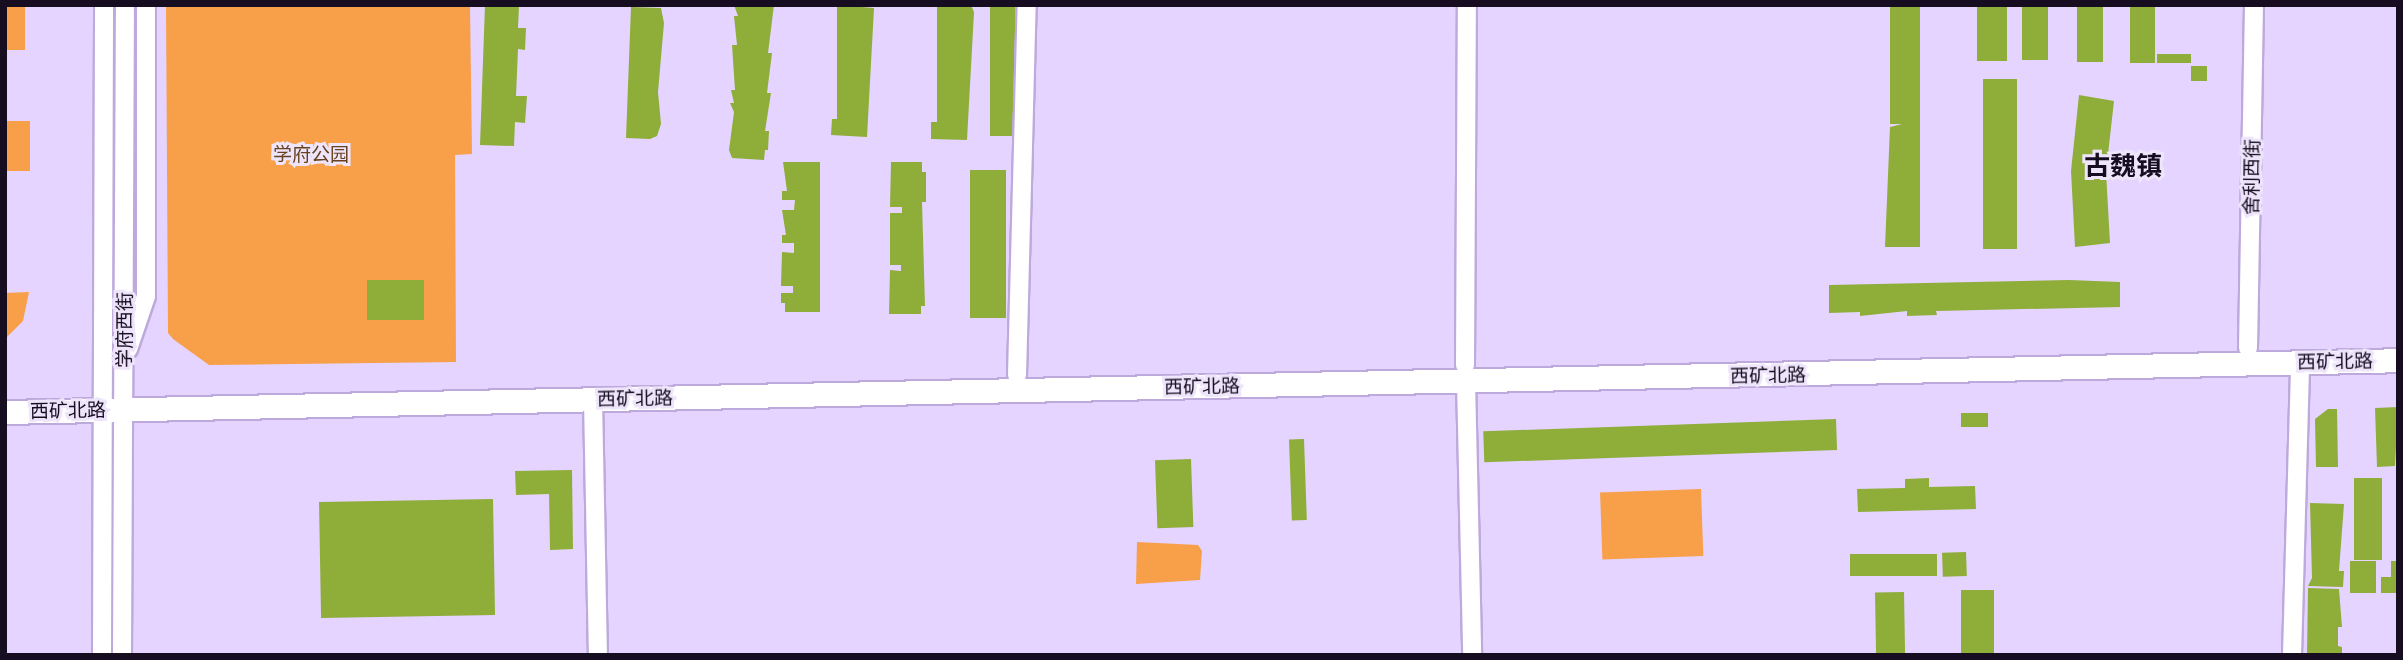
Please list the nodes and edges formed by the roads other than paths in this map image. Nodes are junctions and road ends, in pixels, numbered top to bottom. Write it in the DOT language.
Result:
graph roads {
  1 [pos="104,5"];
  2 [pos="125,5"];
  3 [pos="146,5"];
  4 [pos="1027,5"];
  5 [pos="1468,5"];
  6 [pos="2254,5"];
  7 [pos="2398,344"];
  8 [pos="2248,348"];
  9 [pos="2398,360"];
  10 [pos="123,362"];
  11 [pos="2300,362"];
  12 [pos="1466,373"];
  13 [pos="1017,375"];
  14 [pos="5,396"];
  15 [pos="593,399"];
  16 [pos="113,401"];
  17 [pos="5,412"];
  18 [pos="102,655"];
  19 [pos="122,655"];
  20 [pos="598,655"];
  21 [pos="1472,655"];
  22 [pos="2292,655"];
  1 -- 16 [label="street, 学府西街"];
  2 -- 10 [label="street, 学府西街"];
  3 -- 10 [label="street"];
  4 -- 13 [label="street"];
  5 -- 12 [label="street"];
  6 -- 8 [label="street, 舍利西街"];
  7 -- 8 [label="main road, 西矿北路"];
  8 -- 12 [label="main road, 西矿北路"];
  9 -- 11 [label="main road, 西矿北路"];
  10 -- 16 [label="street, 学府西街"];
  11 -- 12 [label="main road, 西矿北路"];
  11 -- 22 [label="street"];
  12 -- 13 [label="main road, 西矿北路"];
  12 -- 15 [label="main road, 西矿北路"];
  12 -- 21 [label="street"];
  13 -- 16 [label="main road, 西矿北路"];
  14 -- 16 [label="main road, 西矿北路"];
  15 -- 16 [label="main road, 西矿北路"];
  15 -- 20 [label="street"];
  16 -- 17 [label="main road, 西矿北路"];
  16 -- 18 [label="street, 学府西街"];
  16 -- 19 [label="street, 学府西街"];
}
